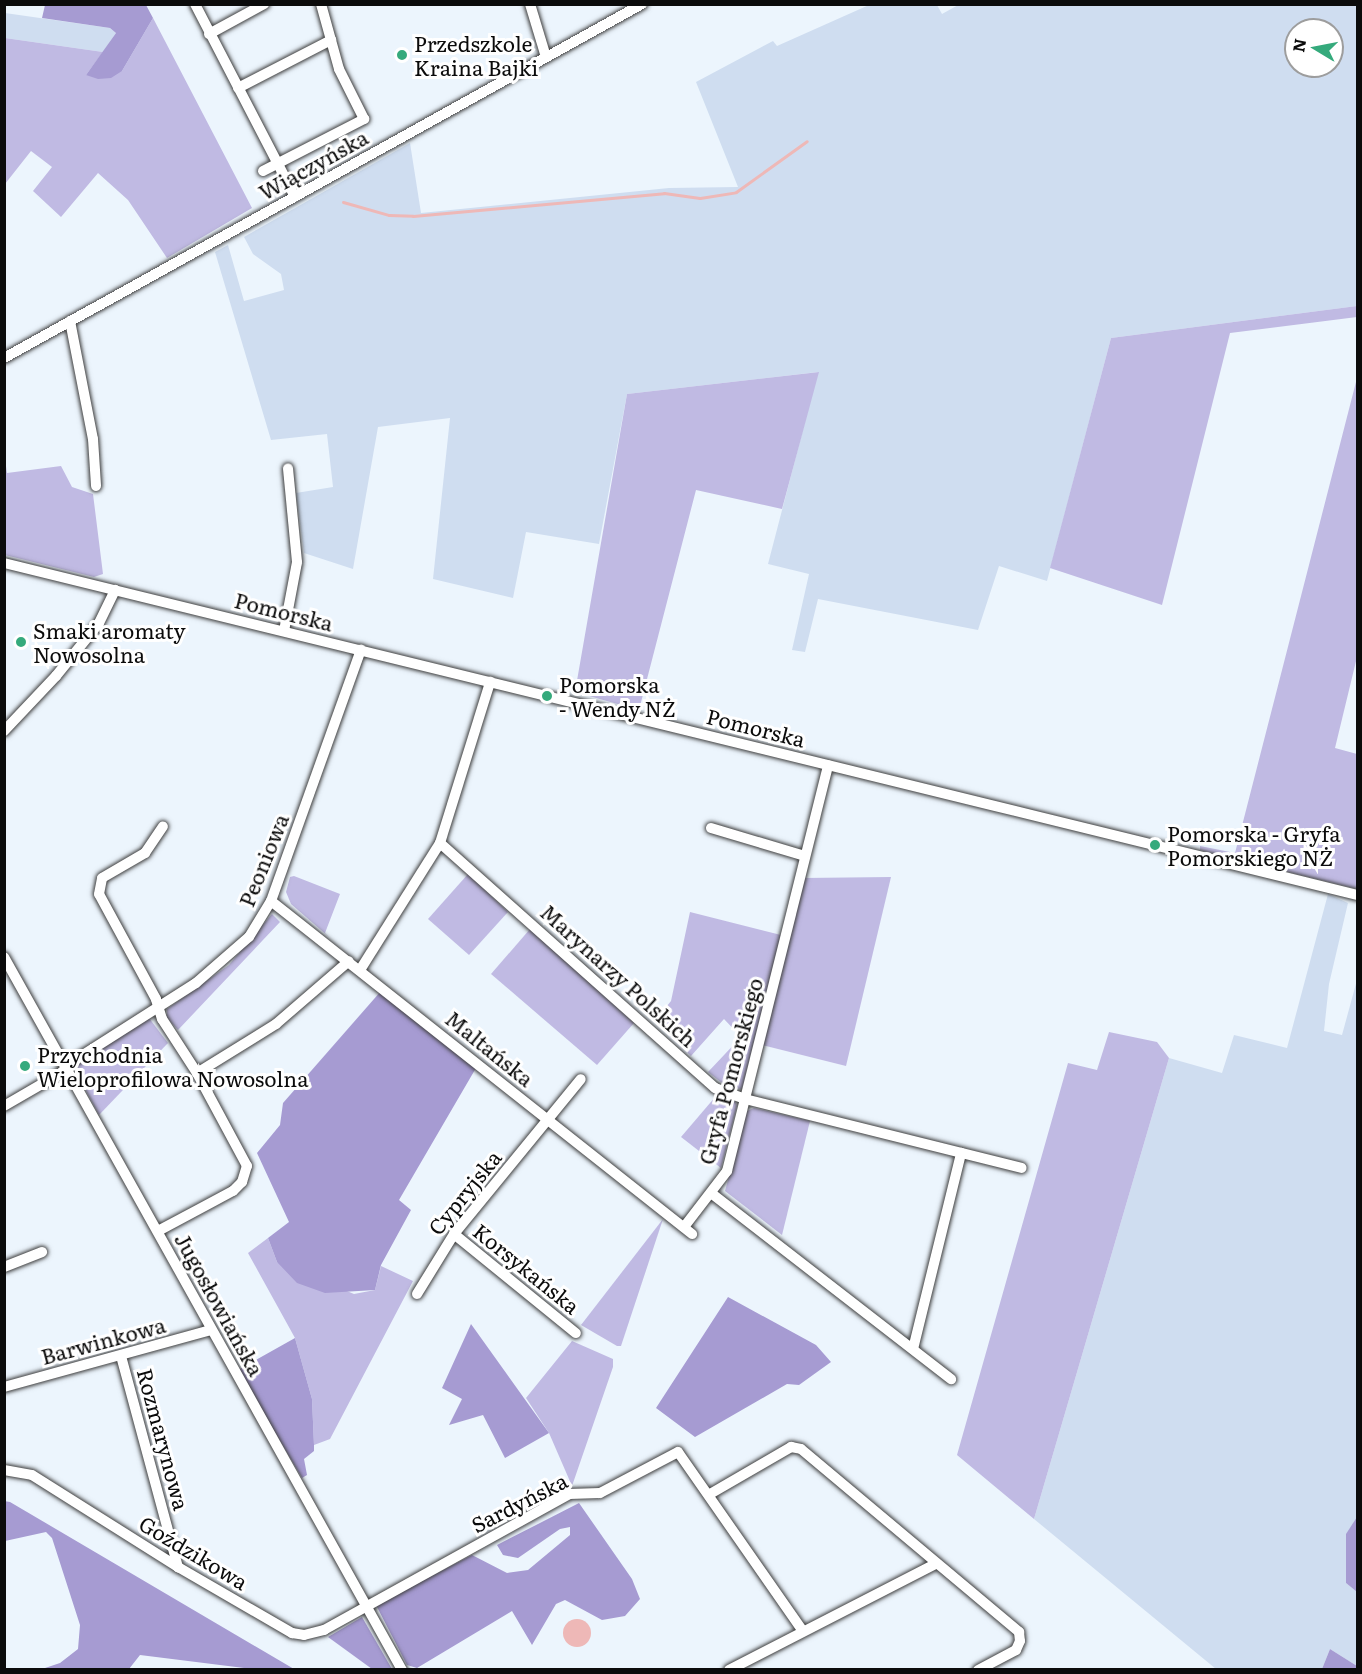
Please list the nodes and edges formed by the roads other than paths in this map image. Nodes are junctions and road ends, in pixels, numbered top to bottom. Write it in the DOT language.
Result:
graph roads {
  1 [pos="195,4"];
  2 [pos="264,4"];
  3 [pos="321,4"];
  4 [pos="530,4"];
  5 [pos="642,4"];
  6 [pos="209,34"];
  7 [pos="331,40"];
  8 [pos="546,57"];
  9 [pos="238,88"];
  10 [pos="278,163"];
  11 [pos="263,171"];
  12 [pos="295,197"];
  13 [pos="70,321"];
  14 [pos="4,358"];
  15 [pos="288,468"];
  16 [pos="96,486"];
  17 [pos="4,563"];
  18 [pos="115,590"];
  19 [pos="284,631"];
  20 [pos="361,650"];
  21 [pos="490,682"];
  22 [pos="4,730"];
  23 [pos="828,765"];
  24 [pos="163,826"];
  25 [pos="711,828"];
  26 [pos="440,843"];
  27 [pos="805,856"];
  28 [pos="1358,895"];
  29 [pos="271,901"];
  30 [pos="4,957"];
  31 [pos="349,961"];
  32 [pos="360,970"];
  33 [pos="158,1008"];
  34 [pos="66,1068"];
  35 [pos="197,1073"];
  36 [pos="581,1078"];
  37 [pos="745,1099"];
  38 [pos="4,1106"];
  39 [pos="548,1120"];
  40 [pos="961,1153"];
  41 [pos="1022,1168"];
  42 [pos="711,1193"];
  43 [pos="158,1231"];
  44 [pos="454,1234"];
  45 [pos="42,1252"];
  46 [pos="4,1267"];
  47 [pos="417,1294"];
  48 [pos="211,1330"];
  49 [pos="576,1333"];
  50 [pos="913,1349"];
  51 [pos="121,1356"];
  52 [pos="951,1379"];
  53 [pos="4,1387"];
  54 [pos="4,1470"];
  55 [pos="710,1494"];
  56 [pos="935,1564"];
  57 [pos="178,1567"];
  58 [pos="366,1606"];
  59 [pos="803,1631"];
  60 [pos="402,1670"];
  61 [pos="729,1670"];
  62 [pos="978,1670"];
  1 -- 6 [label="street"];
  2 -- 6 [label="street"];
  3 -- 7 [label="street"];
  4 -- 8 [label="street"];
  5 -- 8 [label="street, Wiączyńska"];
  6 -- 9 [label="street"];
  7 -- 9 [label="street"];
  7 -- 10 [label="street"];
  8 -- 12 [label="street, Wiączyńska"];
  9 -- 10 [label="street"];
  10 -- 11 [label="street"];
  10 -- 12 [label="street"];
  12 -- 13 [label="street, Wiączyńska"];
  13 -- 14 [label="street, Wiączyńska"];
  13 -- 16 [label="street"];
  15 -- 19 [label="street"];
  17 -- 18 [label="street, Pomorska"];
  18 -- 19 [label="street, Pomorska"];
  18 -- 22 [label="street"];
  19 -- 20 [label="street, Pomorska"];
  20 -- 21 [label="street, Pomorska"];
  20 -- 29 [label="street, Peoniowa"];
  21 -- 23 [label="street, Pomorska"];
  21 -- 26 [label="street"];
  23 -- 27 [label="street, Gryfa Pomorskiego"];
  23 -- 28 [label="street, Pomorska"];
  24 -- 33 [label="street"];
  25 -- 27 [label="street"];
  26 -- 32 [label="street"];
  26 -- 37 [label="street, Marynarzy Polskich"];
  27 -- 37 [label="street, Gryfa Pomorskiego"];
  29 -- 31 [label="street, Maltańska"];
  29 -- 33 [label="street, Peoniowa"];
  30 -- 34 [label="street, Jugosłowiańska"];
  31 -- 32 [label="street, Maltańska"];
  31 -- 35 [label="street"];
  32 -- 39 [label="street, Maltańska"];
  33 -- 34 [label="street, Peoniowa"];
  33 -- 35 [label="street"];
  34 -- 38 [label="street, Peoniowa"];
  34 -- 43 [label="street, Jugosłowiańska"];
  35 -- 43 [label="street"];
  36 -- 39 [label="street, Cypryjska"];
  37 -- 40 [label="street, Marynarzy Polskich"];
  37 -- 42 [label="street, Gryfa Pomorskiego"];
  39 -- 42 [label="street, Maltańska"];
  39 -- 44 [label="street, Cypryjska"];
  40 -- 41 [label="street, Marynarzy Polskich"];
  40 -- 50 [label="street"];
  42 -- 50 [label="street, Gryfa Pomorskiego"];
  43 -- 48 [label="street, Jugosłowiańska"];
  44 -- 47 [label="street, Cypryjska"];
  44 -- 49 [label="street, Korsykańska"];
  45 -- 46 [label="street"];
  48 -- 51 [label="street, Barwinkowa"];
  48 -- 58 [label="street, Jugosłowiańska"];
  50 -- 52 [label="street, Gryfa Pomorskiego"];
  51 -- 53 [label="street, Barwinkowa"];
  51 -- 57 [label="street, Rozmarynowa"];
  54 -- 57 [label="street, Goździkowa"];
  55 -- 56 [label="street"];
  55 -- 58 [label="street, Sardyńska"];
  55 -- 59 [label="street, Sardyńska"];
  56 -- 59 [label="street"];
  56 -- 62 [label="street"];
  57 -- 58 [label="street, Goździkowa"];
  58 -- 60 [label="street, Jugosłowiańska"];
  59 -- 61 [label="street"];
}
